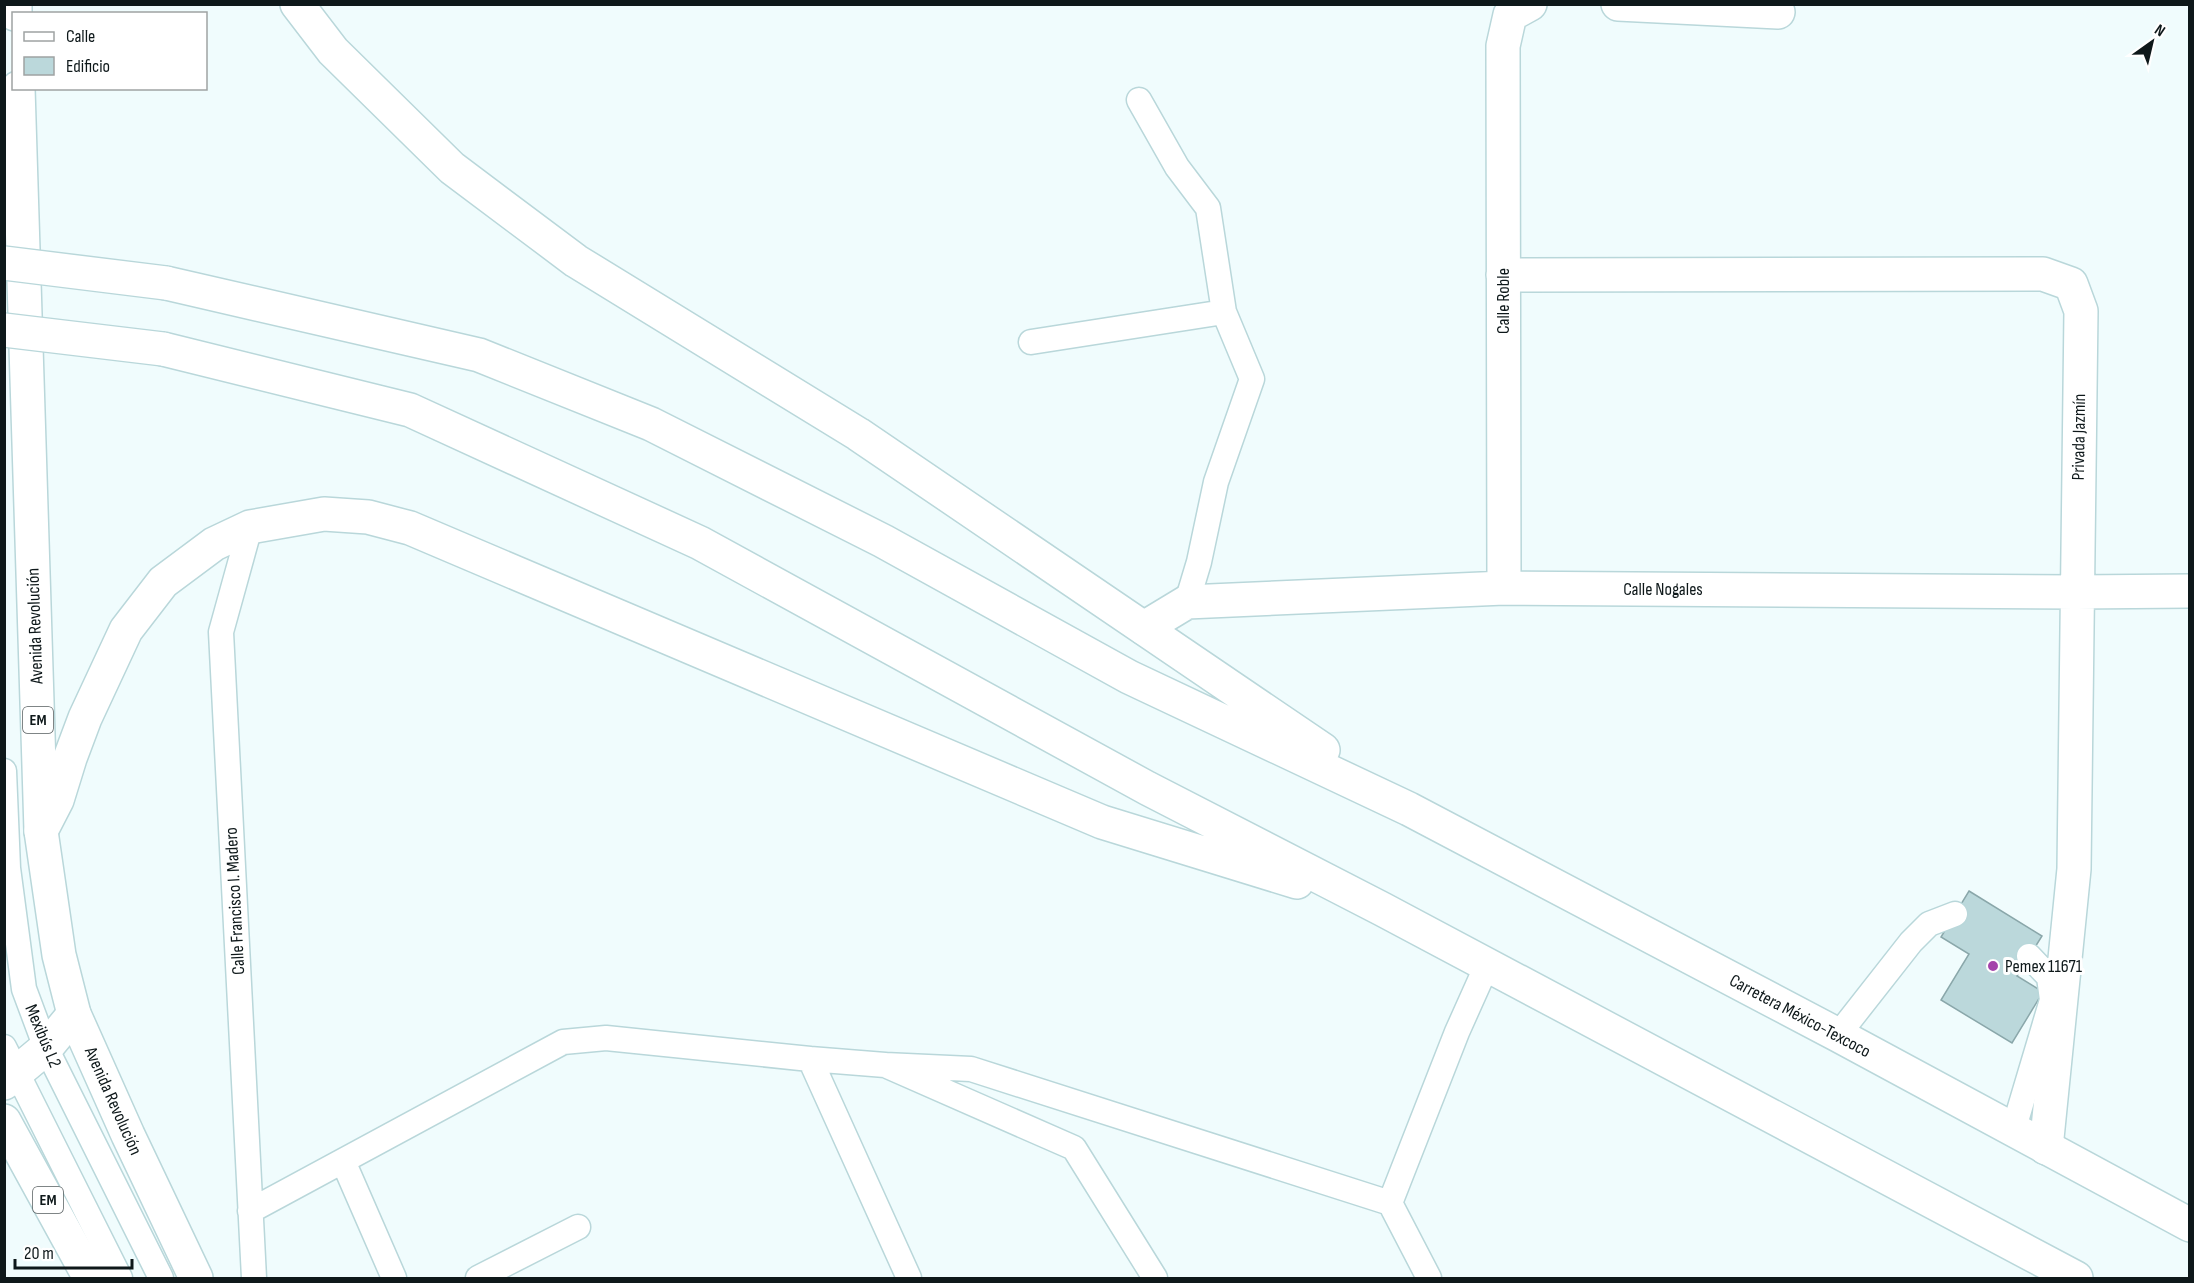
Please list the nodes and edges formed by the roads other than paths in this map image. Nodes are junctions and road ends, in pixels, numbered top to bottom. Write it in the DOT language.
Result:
graph roads {
  1 [pos="297,4"];
  2 [pos="1618,4"];
  3 [pos="1520,10"];
  4 [pos="1778,12"];
  5 [pos="18,90"];
  6 [pos="1139,100"];
  7 [pos="4,263"];
  8 [pos="1503,275"];
  9 [pos="1224,312"];
  10 [pos="4,330"];
  11 [pos="1031,342"];
  12 [pos="250,527"];
  13 [pos="1503,588"];
  14 [pos="2190,591"];
  15 [pos="2076,592"];
  16 [pos="1187,602"];
  17 [pos="1144,628"];
  18 [pos="4,771"];
  19 [pos="1409,809"];
  20 [pos="41,831"];
  21 [pos="1382,909"];
  22 [pos="1955,914"];
  23 [pos="2029,956"];
  24 [pos="1487,965"];
  25 [pos="74,1014"];
  26 [pos="1838,1035"];
  27 [pos="46,1048"];
  28 [pos="810,1059"];
  29 [pos="885,1065"];
  30 [pos="9,1068"];
  31 [pos="4,1121"];
  32 [pos="2013,1131"];
  33 [pos="2046,1148"];
  34 [pos="343,1161"];
  35 [pos="1390,1203"];
  36 [pos="250,1211"];
  37 [pos="2190,1225"];
  38 [pos="578,1227"];
  39 [pos="85,1274"];
  40 [pos="120,1278"];
  41 [pos="161,1278"];
  42 [pos="196,1278"];
  43 [pos="254,1278"];
  44 [pos="394,1278"];
  45 [pos="478,1278"];
  46 [pos="909,1278"];
  47 [pos="1155,1278"];
  48 [pos="1429,1278"];
  49 [pos="2076,1278"];
  1 -- 17 [label="main road"];
  2 -- 4 [label="main road"];
  3 -- 8 [label="main road, Calle Roble"];
  5 -- 20 [label="main road, Avenida Revolución / EM"];
  6 -- 9 [label="lane"];
  7 -- 19 [label="main road, bridge"];
  8 -- 13 [label="main road, Calle Roble"];
  8 -- 15 [label="main road, Privada Jazmín"];
  9 -- 11 [label="lane"];
  9 -- 16 [label="lane"];
  10 -- 21 [label="main road, bridge"];
  12 -- 20 [label="main road"];
  12 -- 21 [label="main road"];
  12 -- 36 [label="lane, Calle Francisco I. Madero"];
  13 -- 15 [label="main road, Calle Nogales"];
  13 -- 16 [label="main road, Calle Nogales"];
  14 -- 15 [label="main road, Calle Nogales"];
  15 -- 33 [label="main road, Privada Jazmín"];
  16 -- 17 [label="main road, Calle Nogales"];
  17 -- 19 [label="main road"];
  18 -- 27 [label="lane, Mexibús L2"];
  19 -- 26 [label="main road, Carretera México-Texcoco"];
  20 -- 25 [label="main road, Avenida Revolución / EM"];
  21 -- 24 [label="main road"];
  22 -- 26 [label="lane"];
  23 -- 32 [label="lane"];
  24 -- 35 [label="lane"];
  24 -- 49 [label="main road"];
  25 -- 27 [label="main road"];
  25 -- 42 [label="main road, Avenida Revolución / EM"];
  26 -- 32 [label="main road, Carretera México-Texcoco"];
  27 -- 30 [label="main road"];
  27 -- 41 [label="lane, Mexibús L2"];
  28 -- 29 [label="lane"];
  28 -- 34 [label="lane"];
  28 -- 46 [label="lane"];
  29 -- 35 [label="lane"];
  29 -- 47 [label="lane"];
  30 -- 40 [label="lane, Mexibús L2"];
  31 -- 39 [label="main road, EM"];
  32 -- 33 [label="main road, Carretera México-Texcoco"];
  33 -- 37 [label="main road, Carretera México-Texcoco"];
  34 -- 36 [label="lane"];
  34 -- 44 [label="lane"];
  35 -- 48 [label="lane"];
  36 -- 43 [label="lane, Calle Francisco I. Madero"];
  38 -- 45 [label="lane"];
}
